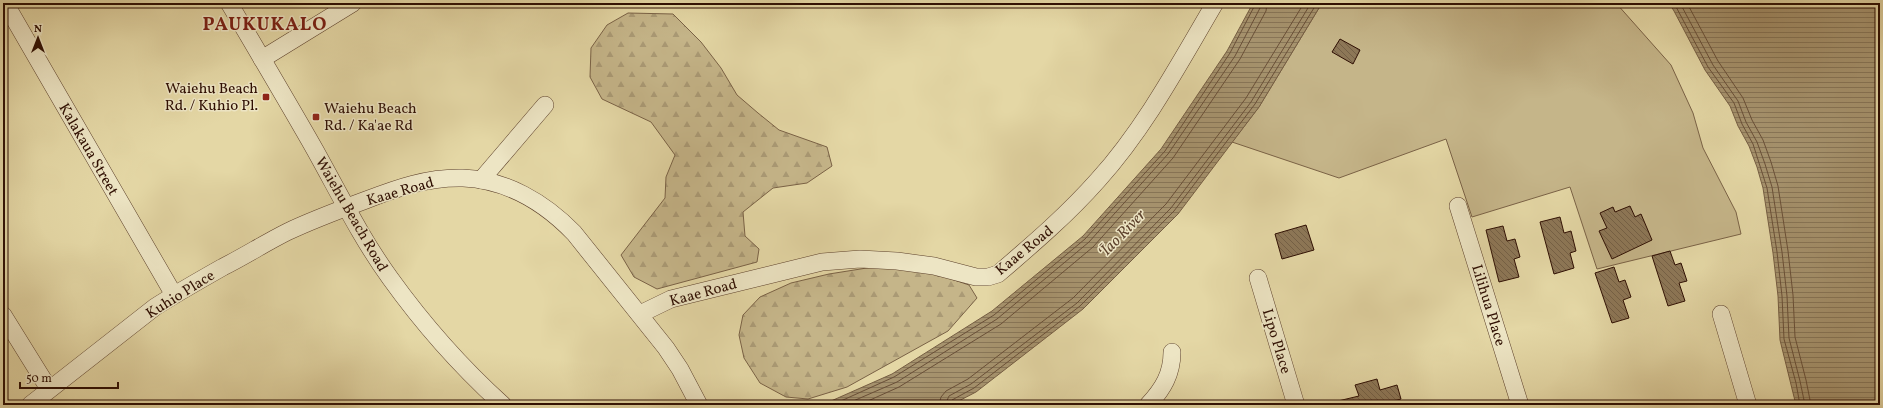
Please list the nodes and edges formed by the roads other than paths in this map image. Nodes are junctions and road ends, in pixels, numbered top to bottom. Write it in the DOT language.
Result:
graph roads {
  1 [pos="5,3"];
  2 [pos="230,3"];
  3 [pos="353,3"];
  4 [pos="1212,5"];
  5 [pos="262,59"];
  6 [pos="545,105"];
  7 [pos="481,180"];
  8 [pos="1458,206"];
  9 [pos="346,207"];
  10 [pos="1258,278"];
  11 [pos="174,295"];
  12 [pos="640,314"];
  13 [pos="1721,314"];
  14 [pos="3,315"];
  15 [pos="1172,352"];
  16 [pos="49,389"];
  17 [pos="30,405"];
  18 [pos="502,405"];
  19 [pos="699,405"];
  20 [pos="1148,405"];
  21 [pos="1296,405"];
  22 [pos="1520,405"];
  23 [pos="1748,405"];
  1 -- 11 [label="street, Kalakaua Street"];
  2 -- 5 [label="street, Waiehu Beach Road"];
  3 -- 5 [label="street"];
  4 -- 12 [label="street, Kaae Road"];
  5 -- 9 [label="street, Waiehu Beach Road"];
  6 -- 7 [label="street"];
  7 -- 9 [label="street, Kaae Road"];
  7 -- 12 [label="street, Kaae Road"];
  8 -- 22 [label="street, Lilihua Place"];
  9 -- 11 [label="street, Kuhio Place"];
  9 -- 18 [label="street, Waiehu Beach Road"];
  10 -- 21 [label="street, Lipo Place"];
  11 -- 16 [label="street, Kuhio Place"];
  12 -- 19 [label="street, Kaae Road"];
  13 -- 23 [label="street"];
  14 -- 16 [label="street"];
  15 -- 20 [label="street"];
  16 -- 17 [label="street, Kuhio Place"];
}
